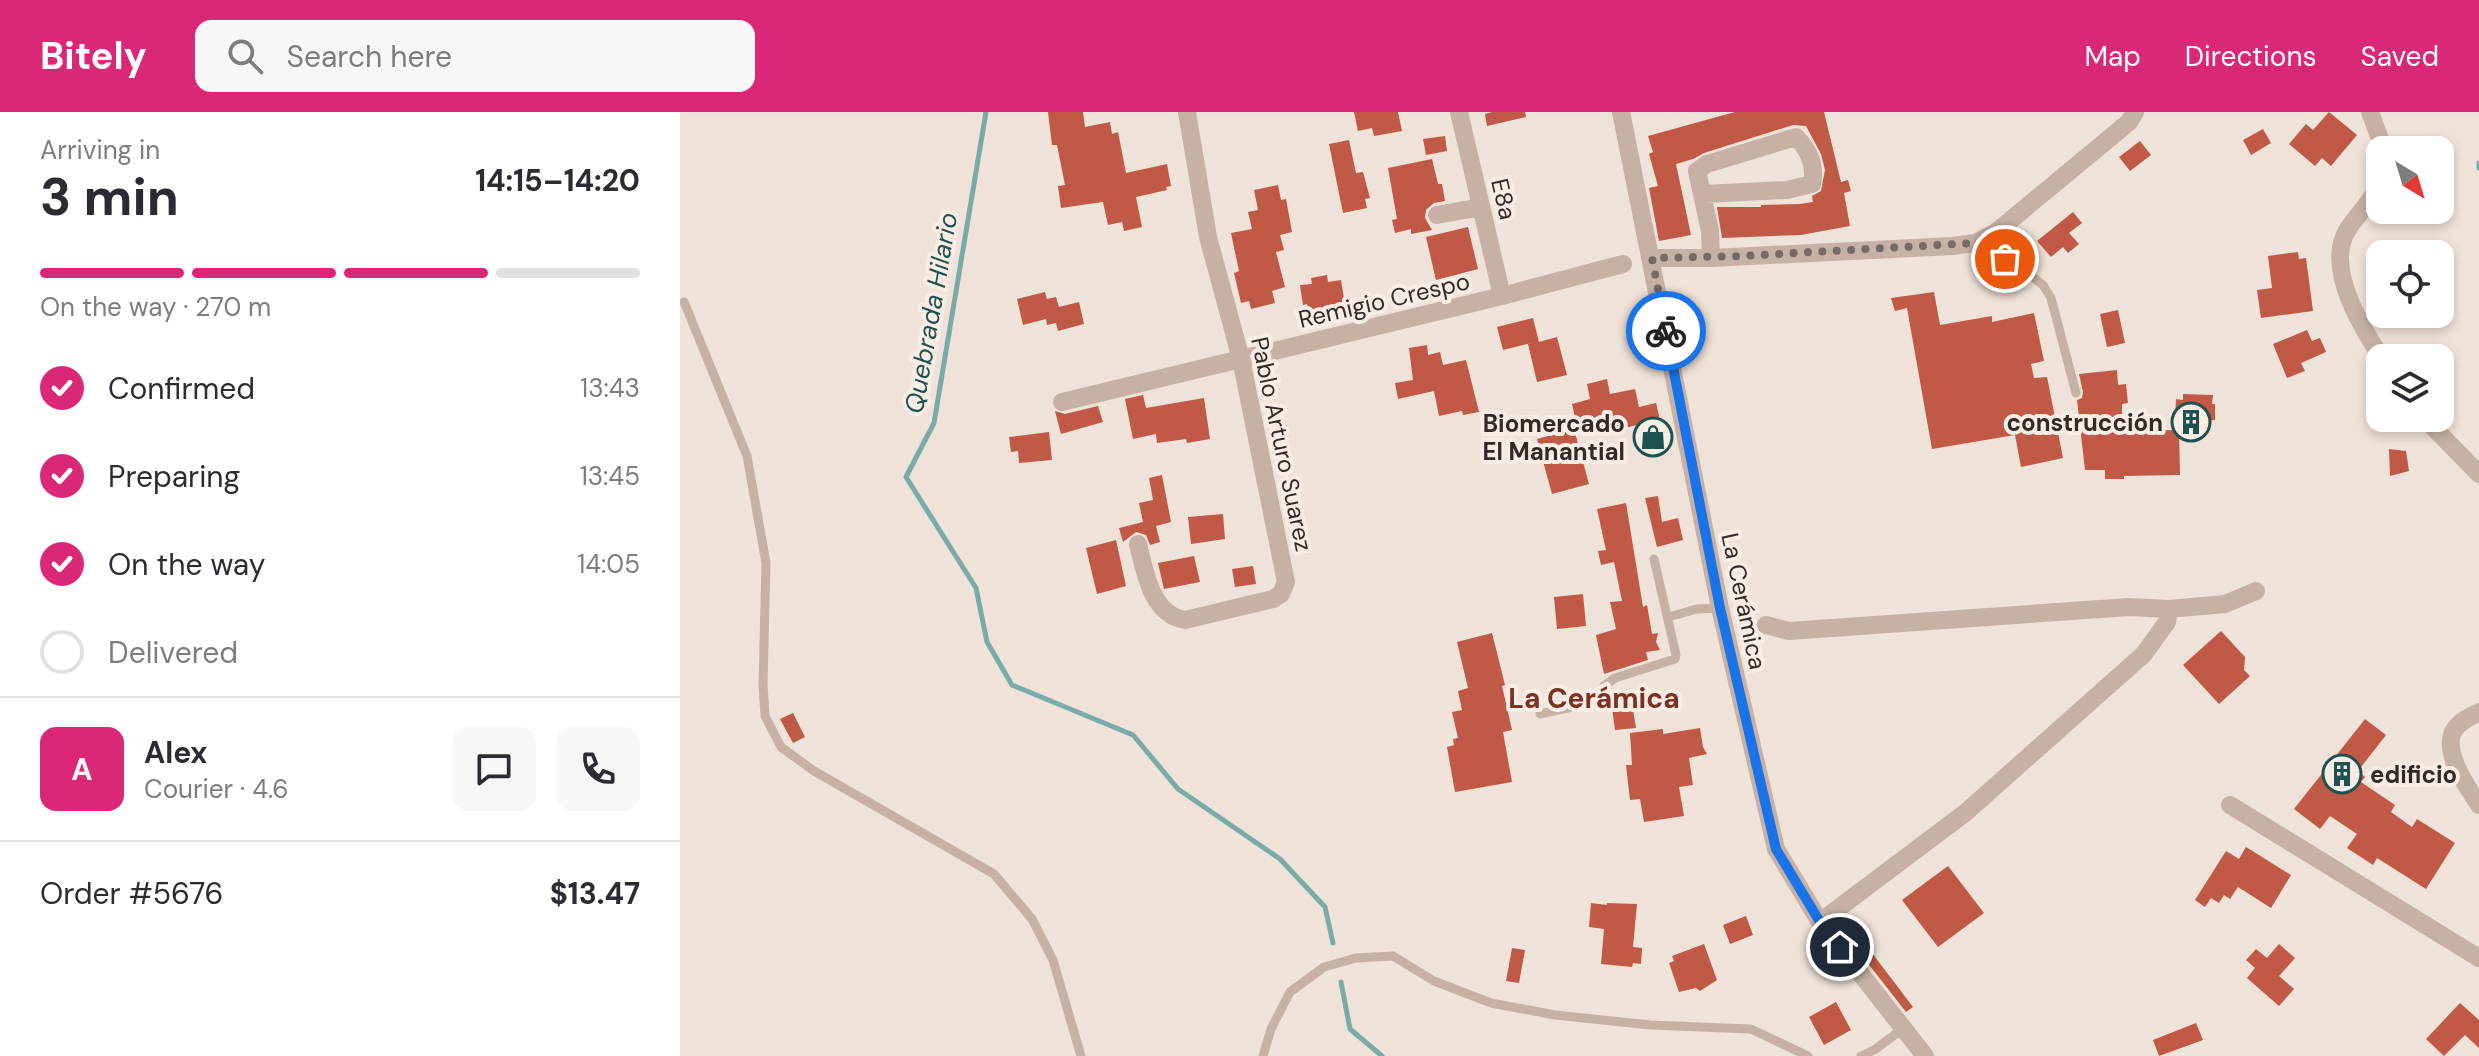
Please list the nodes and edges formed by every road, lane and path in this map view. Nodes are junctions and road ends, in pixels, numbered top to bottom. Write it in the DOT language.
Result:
graph roads {
  1 [pos="1187,112"];
  2 [pos="1459,112"];
  3 [pos="1621,112"];
  4 [pos="2135,112"];
  5 [pos="2370,112"];
  6 [pos="2379,136"];
  7 [pos="1703,194"];
  8 [pos="2366,204"];
  9 [pos="1481,207"];
  10 [pos="1437,215"];
  11 [pos="1975,243"];
  12 [pos="1652,258"];
  13 [pos="1711,258"];
  14 [pos="1623,264"];
  15 [pos="1502,296"];
  16 [pos="684,302"];
  17 [pos="2373,344"];
  18 [pos="1241,359"];
  19 [pos="2076,393"];
  20 [pos="1062,402"];
  21 [pos="2438,432"];
  22 [pos="2479,474"];
  23 [pos="1138,544"];
  24 [pos="1654,559"];
  25 [pos="2256,591"];
  26 [pos="1720,608"];
  27 [pos="2169,609"];
  28 [pos="1668,617"];
  29 [pos="1766,625"];
  30 [pos="2479,712"];
  31 [pos="1540,714"];
  32 [pos="2230,805"];
  33 [pos="2479,805"];
  34 [pos="1820,922"];
  35 [pos="2479,958"];
  36 [pos="1904,1028"];
  37 [pos="1081,1056"];
  38 [pos="1263,1056"];
  39 [pos="1808,1056"];
  40 [pos="1861,1056"];
  41 [pos="1925,1056"];
  1 -- 18 [label="street, Pablo Arturo Suarez"];
  2 -- 9 [label="street, E8a"];
  3 -- 12 [label="street, La Cerámica"];
  4 -- 11 [label="street"];
  5 -- 6 [label="street"];
  7 -- 7 [label="street"];
  7 -- 13 [label="street"];
  8 -- 17 [label="street"];
  9 -- 10 [label="street"];
  9 -- 15 [label="street, E8a"];
  11 -- 13 [label="street"];
  11 -- 19 [label="lane"];
  12 -- 13 [label="street"];
  12 -- 26 [label="street, La Cerámica"];
  14 -- 15 [label="street, Remigio Crespo"];
  15 -- 18 [label="street, Remigio Crespo"];
  16 -- 37 [label="lane"];
  18 -- 20 [label="street, Remigio Crespo"];
  18 -- 23 [label="street, Pablo Arturo Suarez"];
  21 -- 22 [label="street"];
  24 -- 28 [label="lane"];
  25 -- 27 [label="street"];
  26 -- 28 [label="lane"];
  26 -- 34 [label="street, La Cerámica"];
  27 -- 29 [label="street"];
  27 -- 34 [label="street"];
  28 -- 31 [label="lane"];
  30 -- 33 [label="street"];
  32 -- 35 [label="street"];
  34 -- 36 [label="street, La Cerámica"];
  36 -- 40 [label="lane"];
  36 -- 41 [label="street, La Cerámica"];
  38 -- 39 [label="lane"];
}
